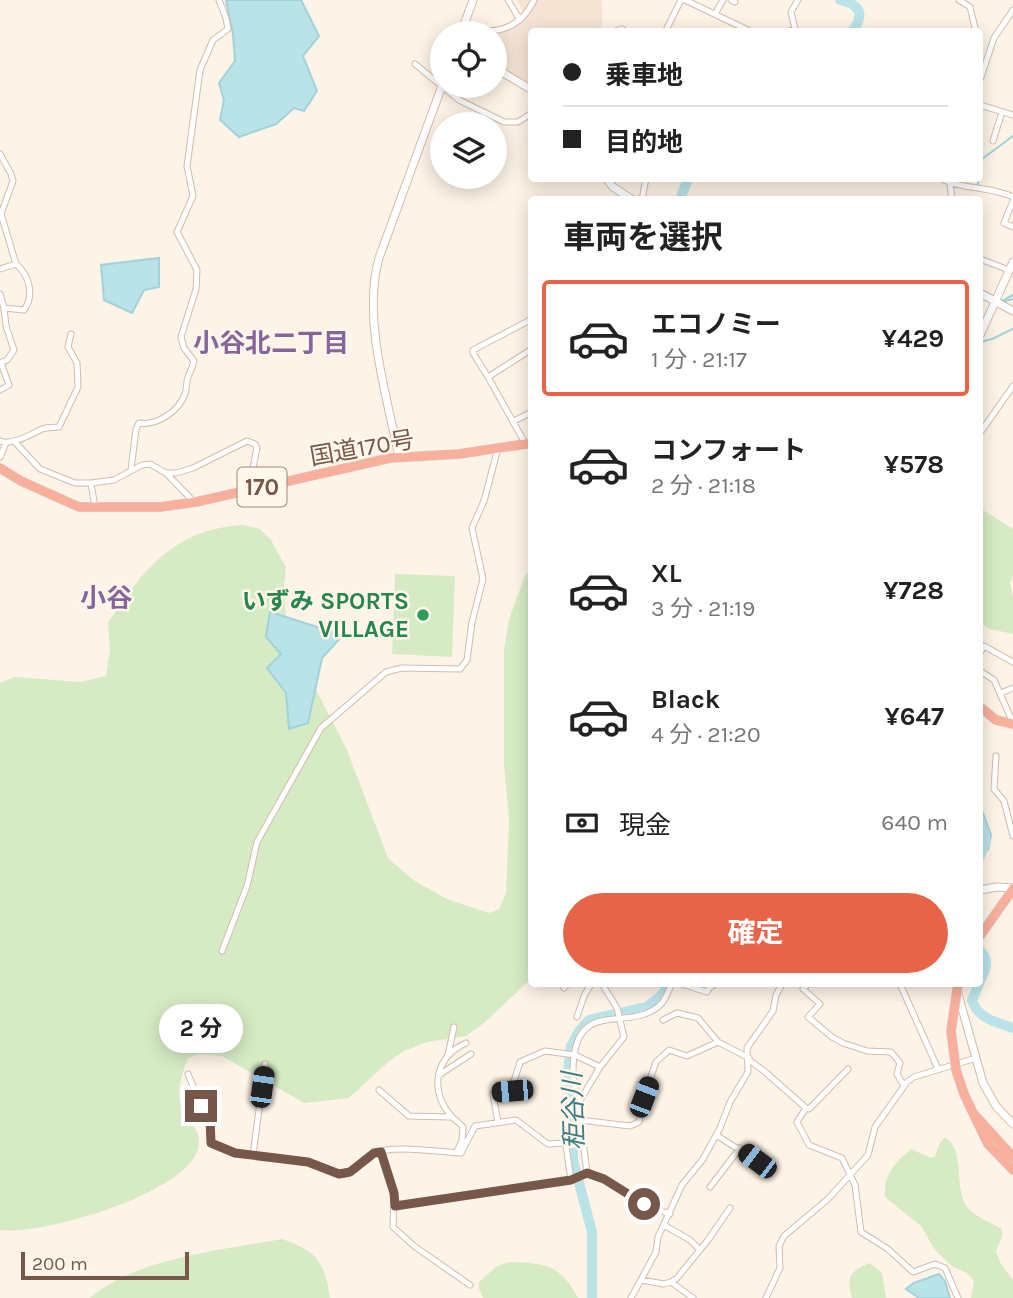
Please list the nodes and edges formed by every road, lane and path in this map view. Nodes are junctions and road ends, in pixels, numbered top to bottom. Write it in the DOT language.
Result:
graph roads {
  1 [pos="219,0"];
  2 [pos="474,0"];
  3 [pos="508,0"];
  4 [pos="534,0"];
  5 [pos="683,0"];
  6 [pos="723,0"];
  7 [pos="798,0"];
  8 [pos="959,0"];
  9 [pos="1013,10"];
  10 [pos="715,15"];
  11 [pos="520,20"];
  12 [pos="466,21"];
  13 [pos="507,26"];
  14 [pos="667,28"];
  15 [pos="743,28"];
  16 [pos="794,28"];
  17 [pos="975,28"];
  18 [pos="415,64"];
  19 [pos="983,65"];
  20 [pos="507,75"];
  21 [pos="430,76"];
  22 [pos="528,88"];
  23 [pos="437,98"];
  24 [pos="460,98"];
  25 [pos="983,106"];
  26 [pos="1002,112"];
  27 [pos="1013,115"];
  28 [pos="528,116"];
  29 [pos="993,141"];
  30 [pos="0,155"];
  31 [pos="610,182"];
  32 [pos="956,182"];
  33 [pos="627,196"];
  34 [pos="1013,199"];
  35 [pos="1,212"];
  36 [pos="1013,227"];
  37 [pos="983,259"];
  38 [pos="16,264"];
  39 [pos="1011,266"];
  40 [pos="0,269"];
  41 [pos="983,295"];
  42 [pos="0,297"];
  43 [pos="995,302"];
  44 [pos="4,308"];
  45 [pos="1013,311"];
  46 [pos="528,320"];
  47 [pos="983,328"];
  48 [pos="71,334"];
  49 [pos="528,352"];
  50 [pos="0,363"];
  51 [pos="488,377"];
  52 [pos="1013,386"];
  53 [pos="0,390"];
  54 [pos="528,414"];
  55 [pos="514,421"];
  56 [pos="983,429"];
  57 [pos="3,442"];
  58 [pos="15,442"];
  59 [pos="528,443"];
  60 [pos="498,447"];
  61 [pos="0,457"];
  62 [pos="399,457"];
  63 [pos="0,468"];
  64 [pos="131,470"];
  65 [pos="166,473"];
  66 [pos="91,483"];
  67 [pos="253,489"];
  68 [pos="194,502"];
  69 [pos="95,509"];
  70 [pos="983,648"];
  71 [pos="1013,662"];
  72 [pos="983,673"];
  73 [pos="1013,688"];
  74 [pos="1001,693"];
  75 [pos="983,709"];
  76 [pos="1013,724"];
  77 [pos="996,756"];
  78 [pos="1013,836"];
  79 [pos="1013,888"];
  80 [pos="983,889"];
  81 [pos="983,932"];
  82 [pos="222,951"];
  83 [pos="589,987"];
  84 [pos="604,987"];
  85 [pos="670,987"];
  86 [pos="691,987"];
  87 [pos="712,987"];
  88 [pos="780,987"];
  89 [pos="805,987"];
  90 [pos="901,987"];
  91 [pos="956,987"];
  92 [pos="957,987"];
  93 [pos="577,1017"];
  94 [pos="620,1017"];
  95 [pos="663,1020"];
  96 [pos="454,1027"];
  97 [pos="718,1042"];
  98 [pos="467,1043"];
  99 [pos="471,1054"];
  100 [pos="575,1055"];
  101 [pos="447,1057"];
  102 [pos="976,1058"];
  103 [pos="749,1059"];
  104 [pos="265,1064"];
  105 [pos="600,1067"];
  106 [pos="848,1069"];
  107 [pos="938,1069"];
  108 [pos="188,1074"];
  109 [pos="439,1075"];
  110 [pos="904,1086"];
  111 [pos="379,1090"];
  112 [pos="578,1104"];
  113 [pos="806,1108"];
  114 [pos="973,1114"];
  115 [pos="452,1117"];
  116 [pos="580,1120"];
  117 [pos="498,1123"];
  118 [pos="1013,1124"];
  119 [pos="716,1135"];
  120 [pos="740,1148"];
  121 [pos="381,1152"];
  122 [pos="456,1153"];
  123 [pos="253,1155"];
  124 [pos="1013,1157"];
  125 [pos="757,1161"];
  126 [pos="1013,1170"];
  127 [pos="587,1173"];
  128 [pos="851,1175"];
  129 [pos="572,1180"];
  130 [pos="710,1187"];
  131 [pos="395,1206"];
  132 [pos="730,1208"];
  133 [pos="670,1214"];
  134 [pos="664,1224"];
  135 [pos="700,1250"];
  136 [pos="641,1280"];
  137 [pos="671,1282"];
  138 [pos="470,1284"];
  139 [pos="631,1298"];
  140 [pos="694,1298"];
  141 [pos="766,1298"];
  142 [pos="958,1298"];
  1 -- 64 [label="street"];
  2 -- 12 [label="main road"];
  3 -- 11 [label="street"];
  4 -- 11 [label="street"];
  5 -- 10 [label="street"];
  5 -- 14 [label="street"];
  6 -- 10 [label="street"];
  7 -- 16 [label="street"];
  8 -- 17 [label="street"];
  9 -- 19 [label="street"];
  10 -- 15 [label="street"];
  11 -- 13 [label="street"];
  18 -- 21 [label="street"];
  20 -- 22 [label="main road"];
  23 -- 62 [label="main road"];
  24 -- 28 [label="street"];
  25 -- 26 [label="street"];
  26 -- 27 [label="street"];
  26 -- 29 [label="street"];
  30 -- 35 [label="street"];
  31 -- 33 [label="main road"];
  32 -- 34 [label="street"];
  34 -- 36 [label="street"];
  35 -- 38 [label="street"];
  37 -- 39 [label="street"];
  38 -- 40 [label="street"];
  38 -- 44 [label="street"];
  39 -- 43 [label="main road"];
  41 -- 43 [label="main road"];
  42 -- 44 [label="street"];
  43 -- 45 [label="main road"];
  43 -- 47 [label="main road"];
  44 -- 50 [label="street"];
  46 -- 51 [label="street"];
  48 -- 58 [label="street"];
  49 -- 51 [label="street"];
  50 -- 53 [label="street"];
  51 -- 55 [label="street"];
  52 -- 56 [label="street"];
  54 -- 55 [label="street"];
  55 -- 59 [label="street"];
  57 -- 58 [label="street"];
  57 -- 61 [label="street"];
  58 -- 66 [label="street"];
  59 -- 60 [label="highway, 国道170号 / 170"];
  60 -- 62 [label="highway, 国道170号 / 170"];
  60 -- 82 [label="street"];
  62 -- 67 [label="highway, 国道170号 / 170"];
  63 -- 69 [label="highway, 国道170号 / 170"];
  64 -- 65 [label="street"];
  64 -- 66 [label="street"];
  65 -- 67 [label="street"];
  65 -- 68 [label="street"];
  66 -- 69 [label="street"];
  67 -- 68 [label="highway, 国道170号 / 170"];
  68 -- 69 [label="highway, 国道170号 / 170"];
  70 -- 71 [label="street"];
  72 -- 74 [label="street"];
  73 -- 74 [label="street"];
  74 -- 76 [label="street"];
  75 -- 76 [label="highway"];
  77 -- 78 [label="street"];
  79 -- 80 [label="main road"];
  79 -- 81 [label="highway"];
  83 -- 93 [label="street"];
  84 -- 94 [label="street"];
  85 -- 94 [label="street"];
  86 -- 87 [label="street"];
  88 -- 103 [label="street"];
  89 -- 110 [label="street"];
  90 -- 107 [label="street"];
  91 -- 114 [label="highway, bridge"];
  92 -- 102 [label="main road"];
  94 -- 100 [label="street"];
  94 -- 105 [label="street"];
  95 -- 97 [label="street"];
  96 -- 101 [label="street"];
  97 -- 103 [label="street"];
  97 -- 116 [label="street"];
  98 -- 101 [label="street"];
  99 -- 109 [label="street"];
  100 -- 105 [label="street"];
  100 -- 112 [label="street"];
  100 -- 117 [label="street"];
  101 -- 109 [label="street"];
  102 -- 107 [label="street"];
  102 -- 118 [label="main road"];
  103 -- 113 [label="street"];
  103 -- 119 [label="street"];
  104 -- 123 [label="street"];
  105 -- 112 [label="street"];
  106 -- 113 [label="street"];
  107 -- 110 [label="street"];
  108 -- 123 [label="street"];
  109 -- 115 [label="street"];
  110 -- 128 [label="street"];
  111 -- 115 [label="street"];
  112 -- 116 [label="street"];
  113 -- 128 [label="street"];
  114 -- 124 [label="highway"];
  114 -- 126 [label="highway"];
  115 -- 122 [label="street"];
  116 -- 127 [label="street"];
  117 -- 122 [label="street"];
  117 -- 129 [label="street"];
  119 -- 120 [label="street"];
  119 -- 133 [label="street"];
  120 -- 125 [label="street"];
  120 -- 130 [label="street"];
  121 -- 122 [label="street"];
  121 -- 123 [label="street"];
  121 -- 131 [label="street"];
  127 -- 129 [label="street"];
  127 -- 133 [label="street"];
  128 -- 141 [label="street"];
  128 -- 142 [label="street"];
  129 -- 131 [label="street"];
  131 -- 138 [label="street"];
  132 -- 135 [label="street"];
  133 -- 134 [label="street"];
  134 -- 135 [label="street"];
  134 -- 136 [label="street"];
  135 -- 137 [label="street"];
  136 -- 137 [label="street"];
  136 -- 139 [label="street"];
  137 -- 140 [label="street"];
}
